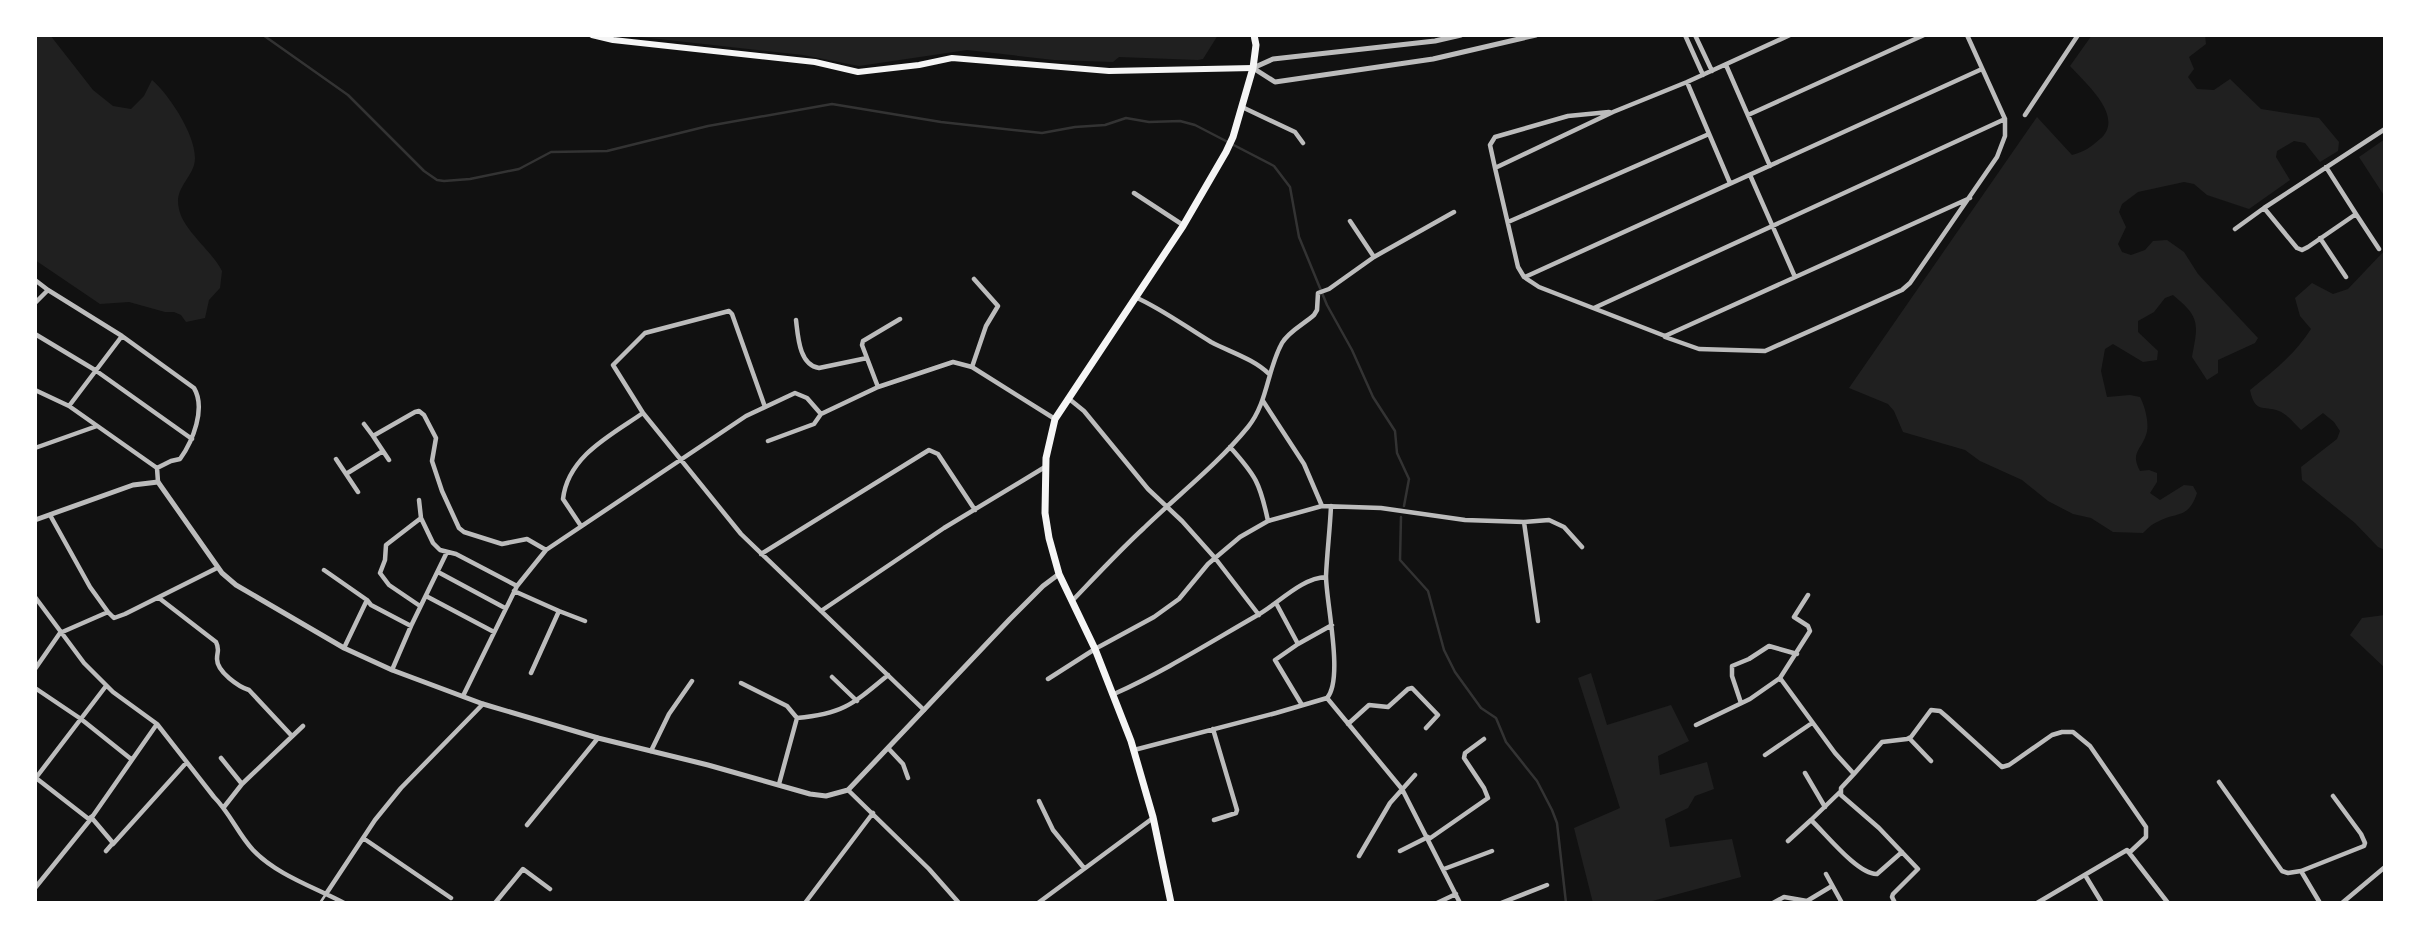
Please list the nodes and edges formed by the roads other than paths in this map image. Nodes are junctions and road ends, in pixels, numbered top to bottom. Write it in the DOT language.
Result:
graph roads {
  1 [pos="592,35"];
  2 [pos="1254,35"];
  3 [pos="1263,35"];
  4 [pos="1461,35"];
  5 [pos="1536,35"];
  6 [pos="1685,35"];
  7 [pos="1695,35"];
  8 [pos="1790,35"];
  9 [pos="1924,35"];
  10 [pos="1967,35"];
  11 [pos="2078,35"];
  12 [pos="1256,45"];
  13 [pos="1726,65"];
  14 [pos="1253,68"];
  15 [pos="1983,69"];
  16 [pos="1712,71"];
  17 [pos="1703,75"];
  18 [pos="1687,82"];
  19 [pos="1242,106"];
  20 [pos="1613,112"];
  21 [pos="2025,115"];
  22 [pos="1748,116"];
  23 [pos="2005,119"];
  24 [pos="2385,129"];
  25 [pos="1709,134"];
  26 [pos="1303,143"];
  27 [pos="1770,166"];
  28 [pos="2326,167"];
  29 [pos="1495,168"];
  30 [pos="1750,175"];
  31 [pos="1730,183"];
  32 [pos="1134,192"];
  33 [pos="1970,198"];
  34 [pos="2264,208"];
  35 [pos="1454,212"];
  36 [pos="2356,214"];
  37 [pos="1350,221"];
  38 [pos="1508,222"];
  39 [pos="1183,226"];
  40 [pos="1773,226"];
  41 [pos="2235,229"];
  42 [pos="2320,238"];
  43 [pos="2379,249"];
  44 [pos="1374,257"];
  45 [pos="1524,277"];
  46 [pos="1795,277"];
  47 [pos="2346,277"];
  48 [pos="974,279"];
  49 [pos="35,280"];
  50 [pos="48,290"];
  51 [pos="1135,297"];
  52 [pos="35,303"];
  53 [pos="1593,309"];
  54 [pos="900,319"];
  55 [pos="796,320"];
  56 [pos="35,334"];
  57 [pos="122,336"];
  58 [pos="1665,337"];
  59 [pos="867,358"];
  60 [pos="972,367"];
  61 [pos="95,370"];
  62 [pos="1269,374"];
  63 [pos="878,387"];
  64 [pos="35,390"];
  65 [pos="1067,398"];
  66 [pos="1263,401"];
  67 [pos="69,406"];
  68 [pos="765,407"];
  69 [pos="643,413"];
  70 [pos="821,414"];
  71 [pos="1055,419"];
  72 [pos="364,424"];
  73 [pos="97,426"];
  74 [pos="373,436"];
  75 [pos="192,439"];
  76 [pos="768,441"];
  77 [pos="1230,447"];
  78 [pos="35,448"];
  79 [pos="383,451"];
  80 [pos="336,459"];
  81 [pos="389,460"];
  82 [pos="680,461"];
  83 [pos="1045,467"];
  84 [pos="157,468"];
  85 [pos="346,474"];
  86 [pos="158,482"];
  87 [pos="358,492"];
  88 [pos="419,500"];
  89 [pos="1322,506"];
  90 [pos="1331,506"];
  91 [pos="1167,508"];
  92 [pos="975,510"];
  93 [pos="50,514"];
  94 [pos="421,518"];
  95 [pos="35,520"];
  96 [pos="1268,521"];
  97 [pos="1524,522"];
  98 [pos="581,526"];
  99 [pos="1582,547"];
  100 [pos="546,550"];
  101 [pos="447,552"];
  102 [pos="761,554"];
  103 [pos="1215,558"];
  104 [pos="217,568"];
  105 [pos="324,570"];
  106 [pos="438,572"];
  107 [pos="1059,574"];
  108 [pos="1326,577"];
  109 [pos="515,588"];
  110 [pos="1808,595"];
  111 [pos="426,596"];
  112 [pos="35,597"];
  113 [pos="159,598"];
  114 [pos="367,600"];
  115 [pos="1072,601"];
  116 [pos="1276,603"];
  117 [pos="420,606"];
  118 [pos="505,608"];
  119 [pos="559,611"];
  120 [pos="821,611"];
  121 [pos="108,612"];
  122 [pos="1259,615"];
  123 [pos="585,621"];
  124 [pos="1538,621"];
  125 [pos="1332,625"];
  126 [pos="411,626"];
  127 [pos="494,632"];
  128 [pos="60,634"];
  129 [pos="1298,644"];
  130 [pos="344,648"];
  131 [pos="1095,649"];
  132 [pos="1797,654"];
  133 [pos="35,669"];
  134 [pos="393,670"];
  135 [pos="531,673"];
  136 [pos="888,675"];
  137 [pos="832,677"];
  138 [pos="1780,678"];
  139 [pos="1048,679"];
  140 [pos="692,681"];
  141 [pos="741,683"];
  142 [pos="106,686"];
  143 [pos="35,688"];
  144 [pos="1114,694"];
  145 [pos="463,696"];
  146 [pos="1326,698"];
  147 [pos="857,701"];
  148 [pos="483,704"];
  149 [pos="1741,704"];
  150 [pos="1302,705"];
  151 [pos="924,710"];
  152 [pos="797,718"];
  153 [pos="81,719"];
  154 [pos="1812,723"];
  155 [pos="157,724"];
  156 [pos="1348,724"];
  157 [pos="1696,725"];
  158 [pos="303,726"];
  159 [pos="1426,728"];
  160 [pos="1213,729"];
  161 [pos="291,735"];
  162 [pos="598,738"];
  163 [pos="1909,738"];
  164 [pos="1484,739"];
  165 [pos="888,748"];
  166 [pos="1134,750"];
  167 [pos="651,751"];
  168 [pos="1765,755"];
  169 [pos="221,758"];
  170 [pos="131,759"];
  171 [pos="1931,761"];
  172 [pos="186,763"];
  173 [pos="1805,773"];
  174 [pos="1854,774"];
  175 [pos="1415,775"];
  176 [pos="908,778"];
  177 [pos="35,779"];
  178 [pos="2219,782"];
  179 [pos="242,784"];
  180 [pos="779,784"];
  181 [pos="1402,789"];
  182 [pos="848,790"];
  183 [pos="1840,792"];
  184 [pos="2333,796"];
  185 [pos="1039,802"];
  186 [pos="224,807"];
  187 [pos="1825,807"];
  188 [pos="873,813"];
  189 [pos="1153,817"];
  190 [pos="91,818"];
  191 [pos="1214,820"];
  192 [pos="1811,820"];
  193 [pos="527,825"];
  194 [pos="363,838"];
  195 [pos="1429,838"];
  196 [pos="116,841"];
  197 [pos="1788,841"];
  198 [pos="106,851"];
  199 [pos="1400,851"];
  200 [pos="1492,851"];
  201 [pos="1902,852"];
  202 [pos="2130,852"];
  203 [pos="1359,856"];
  204 [pos="2385,867"];
  205 [pos="1084,868"];
  206 [pos="1444,869"];
  207 [pos="2301,871"];
  208 [pos="1826,874"];
  209 [pos="2085,875"];
  210 [pos="1547,885"];
  211 [pos="1832,886"];
  212 [pos="35,888"];
  213 [pos="550,889"];
  214 [pos="326,894"];
  215 [pos="1456,894"];
  216 [pos="451,898"];
  217 [pos="1808,902"];
  218 [pos="2041,902"];
  219 [pos="320,903"];
  220 [pos="344,903"];
  221 [pos="495,903"];
  222 [pos="804,903"];
  223 [pos="959,903"];
  224 [pos="1038,903"];
  225 [pos="1171,903"];
  226 [pos="1437,903"];
  227 [pos="1460,903"];
  228 [pos="1501,903"];
  229 [pos="1773,903"];
  230 [pos="1842,903"];
  231 [pos="1895,903"];
  232 [pos="2102,903"];
  233 [pos="2168,903"];
  234 [pos="2320,903"];
  235 [pos="2342,903"];
  1 -- 14 [label="main road"];
  2 -- 12 [label="main road"];
  3 -- 12 [label="main road"];
  4 -- 14 [label="street"];
  5 -- 14 [label="street"];
  6 -- 17 [label="street"];
  7 -- 16 [label="street"];
  8 -- 13 [label="street"];
  9 -- 22 [label="street"];
  10 -- 15 [label="street"];
  11 -- 21 [label="street"];
  12 -- 14 [label="main road"];
  13 -- 16 [label="street"];
  13 -- 22 [label="street"];
  14 -- 19 [label="main road"];
  15 -- 23 [label="street"];
  15 -- 27 [label="street"];
  16 -- 17 [label="street"];
  17 -- 18 [label="street"];
  18 -- 20 [label="street"];
  18 -- 25 [label="street"];
  19 -- 26 [label="street"];
  19 -- 39 [label="main road"];
  20 -- 29 [label="street"];
  20 -- 29 [label="street"];
  22 -- 27 [label="street"];
  23 -- 33 [label="street"];
  23 -- 40 [label="street"];
  24 -- 28 [label="street"];
  25 -- 31 [label="street"];
  25 -- 38 [label="street"];
  27 -- 30 [label="street"];
  28 -- 34 [label="street"];
  28 -- 36 [label="street"];
  29 -- 38 [label="street"];
  30 -- 31 [label="street"];
  30 -- 40 [label="street"];
  31 -- 45 [label="street"];
  32 -- 39 [label="street"];
  33 -- 46 [label="street"];
  33 -- 58 [label="street"];
  34 -- 41 [label="street"];
  34 -- 42 [label="street"];
  35 -- 44 [label="street"];
  36 -- 42 [label="street"];
  36 -- 43 [label="street"];
  37 -- 44 [label="street"];
  38 -- 45 [label="street"];
  39 -- 51 [label="main road"];
  40 -- 46 [label="street"];
  40 -- 53 [label="street"];
  42 -- 47 [label="street"];
  44 -- 62 [label="street"];
  45 -- 53 [label="street"];
  46 -- 58 [label="street"];
  48 -- 60 [label="street"];
  49 -- 50 [label="street"];
  50 -- 52 [label="street"];
  50 -- 57 [label="street"];
  51 -- 62 [label="street"];
  51 -- 65 [label="main road"];
  53 -- 58 [label="street"];
  54 -- 59 [label="street"];
  55 -- 59 [label="street"];
  56 -- 61 [label="street"];
  57 -- 61 [label="street"];
  57 -- 75 [label="street"];
  59 -- 63 [label="street"];
  60 -- 63 [label="street"];
  60 -- 71 [label="street"];
  61 -- 67 [label="street"];
  61 -- 75 [label="street"];
  62 -- 66 [label="street"];
  63 -- 70 [label="street"];
  64 -- 67 [label="street"];
  65 -- 71 [label="main road"];
  65 -- 91 [label="street"];
  66 -- 77 [label="street"];
  66 -- 89 [label="street"];
  67 -- 73 [label="street"];
  68 -- 69 [label="street"];
  68 -- 70 [label="street"];
  68 -- 82 [label="street"];
  69 -- 82 [label="street"];
  69 -- 98 [label="street"];
  70 -- 76 [label="street"];
  71 -- 83 [label="main road"];
  72 -- 74 [label="street"];
  73 -- 78 [label="street"];
  73 -- 84 [label="street"];
  74 -- 79 [label="street"];
  74 -- 100 [label="street"];
  75 -- 84 [label="street"];
  77 -- 91 [label="street"];
  77 -- 96 [label="street"];
  79 -- 81 [label="street"];
  79 -- 85 [label="street"];
  80 -- 85 [label="street"];
  82 -- 98 [label="street"];
  82 -- 102 [label="street"];
  83 -- 92 [label="street"];
  83 -- 107 [label="main road"];
  84 -- 86 [label="street"];
  85 -- 87 [label="street"];
  86 -- 93 [label="street"];
  86 -- 104 [label="street"];
  88 -- 94 [label="street"];
  89 -- 90 [label="street"];
  89 -- 96 [label="street"];
  90 -- 97 [label="street"];
  90 -- 108 [label="street"];
  91 -- 103 [label="street"];
  91 -- 115 [label="street"];
  92 -- 102 [label="street"];
  92 -- 120 [label="street"];
  93 -- 95 [label="street"];
  93 -- 121 [label="street"];
  94 -- 101 [label="street"];
  94 -- 117 [label="street"];
  96 -- 103 [label="street"];
  97 -- 99 [label="street"];
  97 -- 124 [label="street"];
  98 -- 100 [label="street"];
  100 -- 109 [label="street"];
  101 -- 106 [label="street"];
  101 -- 109 [label="street"];
  102 -- 120 [label="street"];
  103 -- 122 [label="street"];
  103 -- 131 [label="street"];
  104 -- 113 [label="street"];
  104 -- 130 [label="street"];
  105 -- 114 [label="street"];
  106 -- 111 [label="street"];
  106 -- 118 [label="street"];
  107 -- 115 [label="main road"];
  107 -- 151 [label="street"];
  108 -- 116 [label="street"];
  108 -- 125 [label="street"];
  109 -- 118 [label="street"];
  109 -- 119 [label="street"];
  110 -- 132 [label="street"];
  111 -- 117 [label="street"];
  111 -- 127 [label="street"];
  112 -- 128 [label="street"];
  113 -- 121 [label="street"];
  113 -- 161 [label="street"];
  114 -- 126 [label="street"];
  114 -- 130 [label="street"];
  115 -- 131 [label="main road"];
  116 -- 122 [label="street"];
  116 -- 129 [label="street"];
  117 -- 126 [label="street"];
  118 -- 127 [label="street"];
  119 -- 123 [label="street"];
  119 -- 135 [label="street"];
  120 -- 136 [label="street"];
  121 -- 128 [label="street"];
  122 -- 144 [label="street"];
  125 -- 129 [label="street"];
  125 -- 146 [label="street"];
  126 -- 134 [label="street"];
  127 -- 145 [label="street"];
  128 -- 133 [label="street"];
  128 -- 142 [label="street"];
  129 -- 150 [label="street"];
  130 -- 134 [label="street"];
  131 -- 139 [label="street"];
  131 -- 144 [label="main road"];
  132 -- 138 [label="street"];
  132 -- 149 [label="street"];
  134 -- 145 [label="street"];
  136 -- 147 [label="street"];
  136 -- 151 [label="street"];
  137 -- 147 [label="street"];
  138 -- 149 [label="street"];
  138 -- 154 [label="street"];
  140 -- 167 [label="street"];
  141 -- 152 [label="street"];
  142 -- 153 [label="street"];
  142 -- 155 [label="street"];
  143 -- 153 [label="street"];
  144 -- 166 [label="main road"];
  145 -- 148 [label="street"];
  146 -- 150 [label="street"];
  146 -- 156 [label="street"];
  147 -- 152 [label="street"];
  148 -- 162 [label="street"];
  148 -- 194 [label="street"];
  149 -- 157 [label="street"];
  150 -- 160 [label="street"];
  151 -- 165 [label="street"];
  152 -- 180 [label="street"];
  153 -- 170 [label="street"];
  153 -- 177 [label="street"];
  154 -- 168 [label="street"];
  154 -- 174 [label="street"];
  155 -- 170 [label="street"];
  155 -- 172 [label="street"];
  156 -- 159 [label="street"];
  156 -- 181 [label="street"];
  158 -- 161 [label="street"];
  160 -- 166 [label="street"];
  160 -- 191 [label="street"];
  161 -- 179 [label="street"];
  162 -- 167 [label="street"];
  162 -- 193 [label="street"];
  163 -- 171 [label="street"];
  163 -- 174 [label="street"];
  163 -- 202 [label="street"];
  164 -- 195 [label="street"];
  165 -- 176 [label="street"];
  165 -- 182 [label="street"];
  166 -- 189 [label="main road"];
  167 -- 180 [label="street"];
  169 -- 179 [label="street"];
  170 -- 190 [label="street"];
  172 -- 186 [label="street"];
  172 -- 196 [label="street"];
  173 -- 187 [label="street"];
  174 -- 183 [label="street"];
  175 -- 181 [label="street"];
  177 -- 190 [label="street"];
  178 -- 207 [label="street"];
  179 -- 186 [label="street"];
  180 -- 182 [label="street"];
  181 -- 195 [label="street"];
  181 -- 203 [label="street"];
  182 -- 188 [label="street"];
  183 -- 187 [label="street"];
  183 -- 201 [label="street"];
  184 -- 207 [label="street"];
  185 -- 205 [label="street"];
  186 -- 214 [label="street"];
  187 -- 192 [label="street"];
  188 -- 222 [label="street"];
  188 -- 223 [label="street"];
  189 -- 205 [label="street"];
  189 -- 225 [label="main road"];
  190 -- 196 [label="street"];
  190 -- 212 [label="street"];
  192 -- 197 [label="street"];
  192 -- 201 [label="street"];
  194 -- 214 [label="street"];
  194 -- 216 [label="street"];
  195 -- 199 [label="street"];
  195 -- 206 [label="street"];
  196 -- 198 [label="street"];
  200 -- 206 [label="street"];
  201 -- 231 [label="street"];
  202 -- 209 [label="street"];
  202 -- 233 [label="street"];
  204 -- 235 [label="street"];
  205 -- 224 [label="street"];
  206 -- 215 [label="street"];
  207 -- 234 [label="street"];
  208 -- 211 [label="street"];
  209 -- 218 [label="street"];
  209 -- 232 [label="street"];
  210 -- 228 [label="street"];
  211 -- 217 [label="street"];
  211 -- 230 [label="street"];
  213 -- 221 [label="street"];
  214 -- 219 [label="lane"];
  214 -- 220 [label="street"];
  215 -- 226 [label="street"];
  215 -- 227 [label="street"];
  217 -- 229 [label="street"];
}
